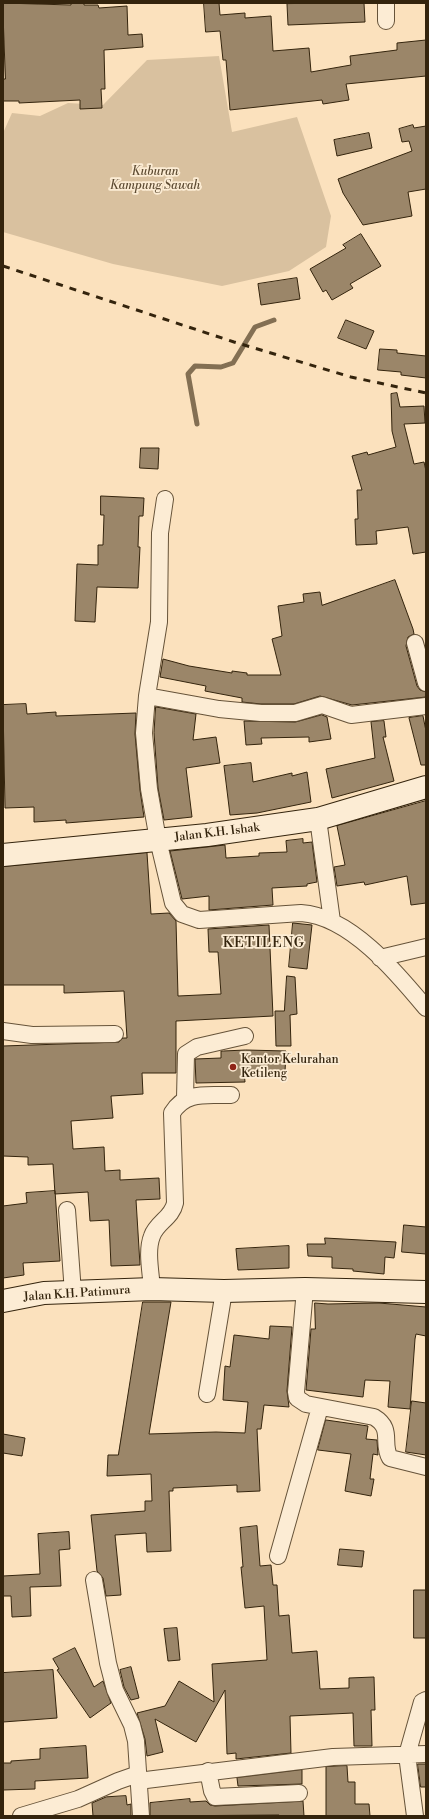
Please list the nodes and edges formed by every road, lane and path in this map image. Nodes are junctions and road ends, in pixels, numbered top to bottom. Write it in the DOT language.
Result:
graph roads {
  1 [pos="386,3"];
  2 [pos="386,21"];
  3 [pos="165,499"];
  4 [pos="415,643"];
  5 [pos="426,683"];
  6 [pos="147,696"];
  7 [pos="426,706"];
  8 [pos="426,787"];
  9 [pos="318,819"];
  10 [pos="158,840"];
  11 [pos="3,855"];
  12 [pos="332,921"];
  13 [pos="426,947"];
  14 [pos="380,958"];
  15 [pos="426,1008"];
  16 [pos="3,1031"];
  17 [pos="115,1034"];
  18 [pos="246,1036"];
  19 [pos="231,1095"];
  20 [pos="185,1098"];
  21 [pos="67,1210"];
  22 [pos="152,1289"];
  23 [pos="305,1289"];
  24 [pos="224,1291"];
  25 [pos="426,1292"];
  26 [pos="73,1293"];
  27 [pos="3,1301"];
  28 [pos="207,1394"];
  29 [pos="320,1407"];
  30 [pos="426,1467"];
  31 [pos="278,1556"];
  32 [pos="94,1580"];
  33 [pos="426,1700"];
  34 [pos="426,1754"];
  35 [pos="407,1755"];
  36 [pos="208,1771"];
  37 [pos="138,1778"];
  38 [pos="299,1793"];
  39 [pos="21,1816"];
  40 [pos="141,1816"];
  41 [pos="415,1816"];
  1 -- 2 [label="street"];
  3 -- 6 [label="street"];
  4 -- 5 [label="street"];
  6 -- 7 [label="street"];
  6 -- 10 [label="street"];
  8 -- 9 [label="street, Jalan K.H. Ishak"];
  9 -- 10 [label="street, Jalan K.H. Ishak"];
  9 -- 12 [label="street"];
  10 -- 11 [label="street, Jalan K.H. Ishak"];
  10 -- 12 [label="street"];
  12 -- 14 [label="street"];
  13 -- 14 [label="street"];
  14 -- 15 [label="street"];
  16 -- 17 [label="street"];
  18 -- 20 [label="street"];
  19 -- 20 [label="street"];
  20 -- 22 [label="street"];
  21 -- 26 [label="street"];
  22 -- 24 [label="street, Jalan K.H. Patimura"];
  22 -- 26 [label="street, Jalan K.H. Patimura"];
  23 -- 24 [label="street, Jalan K.H. Patimura"];
  23 -- 25 [label="street, Jalan K.H. Patimura"];
  23 -- 29 [label="street"];
  24 -- 28 [label="street"];
  26 -- 27 [label="street, Jalan K.H. Patimura"];
  29 -- 30 [label="street"];
  29 -- 31 [label="street"];
  32 -- 37 [label="street"];
  33 -- 35 [label="street"];
  34 -- 35 [label="street"];
  35 -- 36 [label="street"];
  35 -- 41 [label="street"];
  36 -- 37 [label="street"];
  36 -- 38 [label="street"];
  37 -- 39 [label="street"];
  37 -- 40 [label="street"];
}
